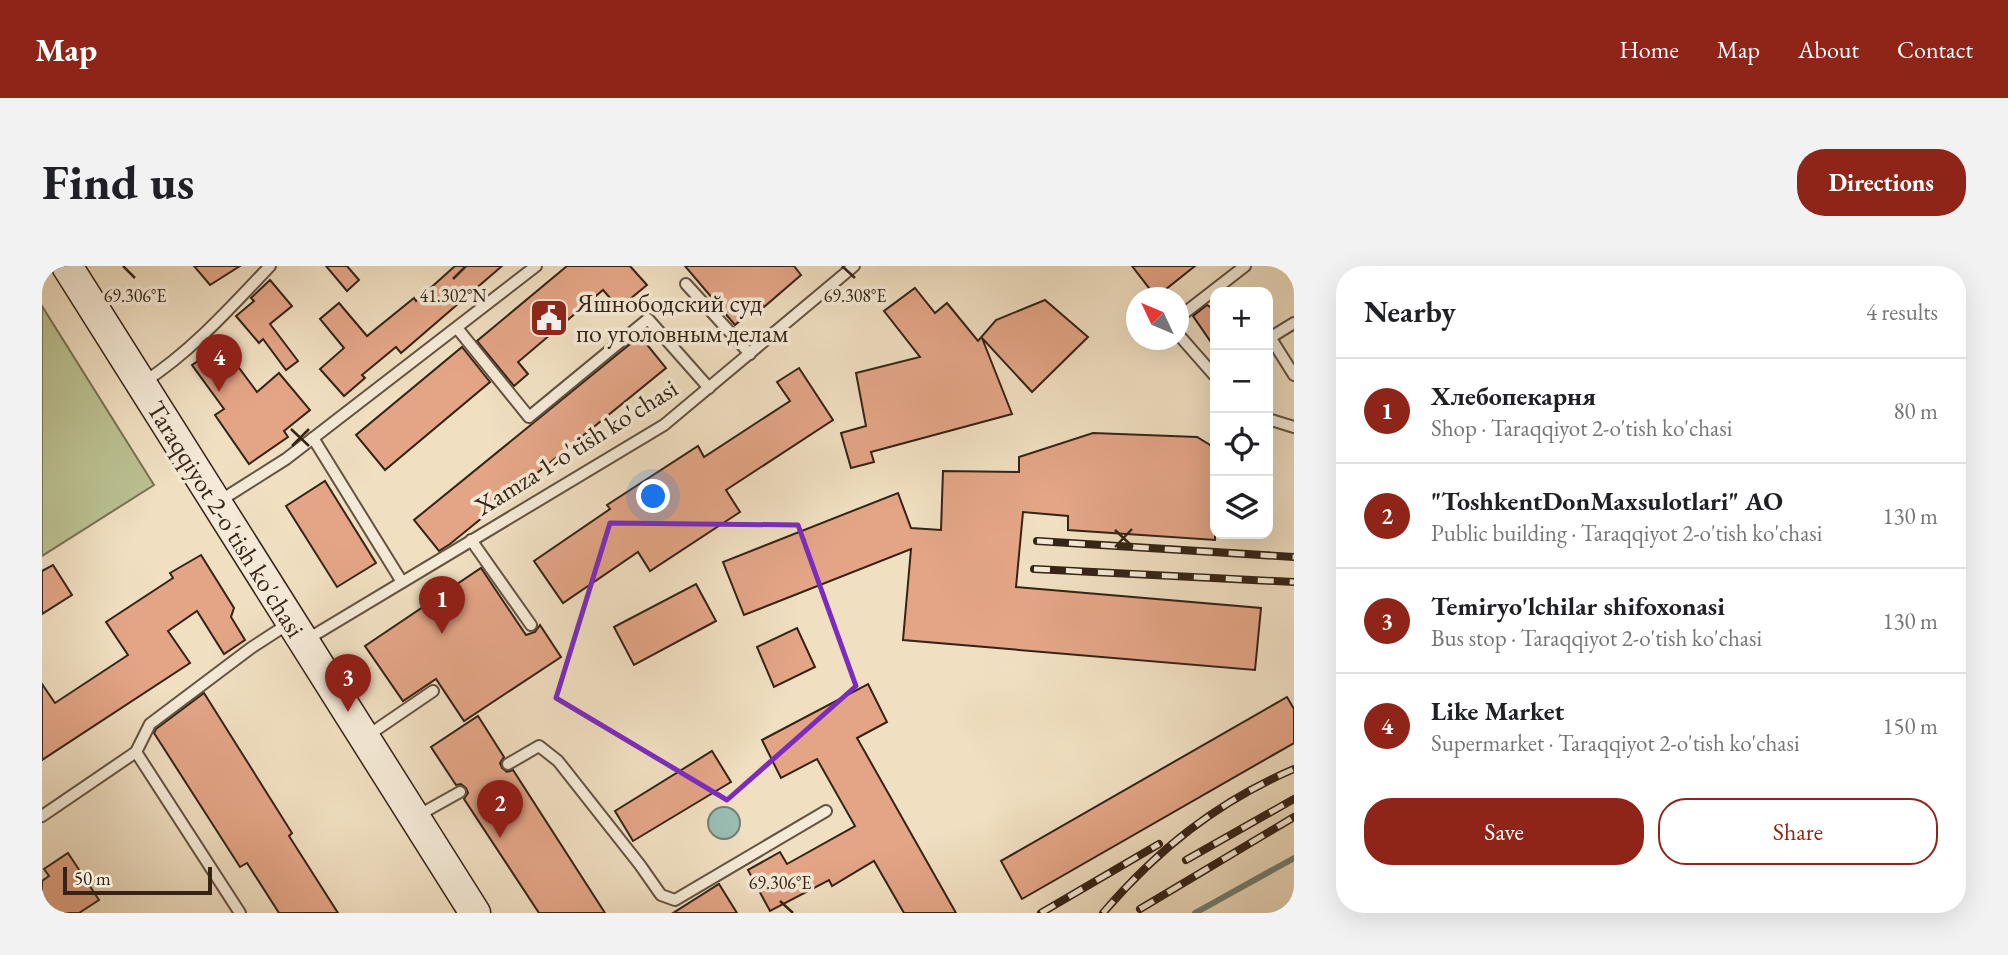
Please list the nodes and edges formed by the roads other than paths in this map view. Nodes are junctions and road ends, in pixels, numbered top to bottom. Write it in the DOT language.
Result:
graph roads {
  1 [pos="67,266"];
  2 [pos="536,266"];
  3 [pos="854,266"];
  4 [pos="1245,266"];
  5 [pos="269,267"];
  6 [pos="686,284"];
  7 [pos="1189,309"];
  8 [pos="1294,323"];
  9 [pos="457,328"];
  10 [pos="1273,336"];
  11 [pos="1273,344"];
  12 [pos="1189,346"];
  13 [pos="750,354"];
  14 [pos="1210,369"];
  15 [pos="1294,375"];
  16 [pos="141,384"];
  17 [pos="709,388"];
  18 [pos="1273,421"];
  19 [pos="1294,427"];
  20 [pos="313,438"];
  21 [pos="217,503"];
  22 [pos="471,540"];
  23 [pos="402,582"];
  24 [pos="531,625"];
  25 [pos="297,631"];
  26 [pos="433,691"];
  27 [pos="364,737"];
  28 [pos="136,752"];
  29 [pos="508,764"];
  30 [pos="460,792"];
  31 [pos="826,811"];
  32 [pos="42,816"];
  33 [pos="415,817"];
  34 [pos="240,913"];
  35 [pos="475,913"];
  1 -- 16 [label="main road, Taraqqiyot 2-o'tish ko'chasi"];
  2 -- 9 [label="lane"];
  3 -- 13 [label="lane, Xamza 1-o'tish ko'chasi"];
  4 -- 7 [label="lane"];
  5 -- 16 [label="lane"];
  6 -- 13 [label="lane"];
  8 -- 10 [label="lane"];
  9 -- 17 [label="lane"];
  9 -- 20 [label="lane"];
  11 -- 15 [label="lane"];
  12 -- 14 [label="lane"];
  13 -- 17 [label="lane, Xamza 1-o'tish ko'chasi"];
  16 -- 21 [label="main road, Taraqqiyot 2-o'tish ko'chasi"];
  17 -- 22 [label="lane, Xamza 1-o'tish ko'chasi"];
  18 -- 19 [label="lane"];
  20 -- 21 [label="lane"];
  20 -- 23 [label="lane"];
  21 -- 25 [label="main road, Taraqqiyot 2-o'tish ko'chasi"];
  22 -- 23 [label="lane, Xamza 1-o'tish ko'chasi"];
  22 -- 24 [label="lane"];
  23 -- 25 [label="lane, Xamza 1-o'tish ko'chasi"];
  25 -- 27 [label="main road, Taraqqiyot 2-o'tish ko'chasi"];
  25 -- 28 [label="lane, Xamza 1-o'tish ko'chasi"];
  26 -- 27 [label="lane"];
  27 -- 33 [label="main road, Taraqqiyot 2-o'tish ko'chasi"];
  28 -- 32 [label="lane"];
  28 -- 34 [label="lane"];
  29 -- 31 [label="lane"];
  30 -- 33 [label="lane"];
  33 -- 35 [label="main road, Taraqqiyot 2-o'tish ko'chasi"];
}
